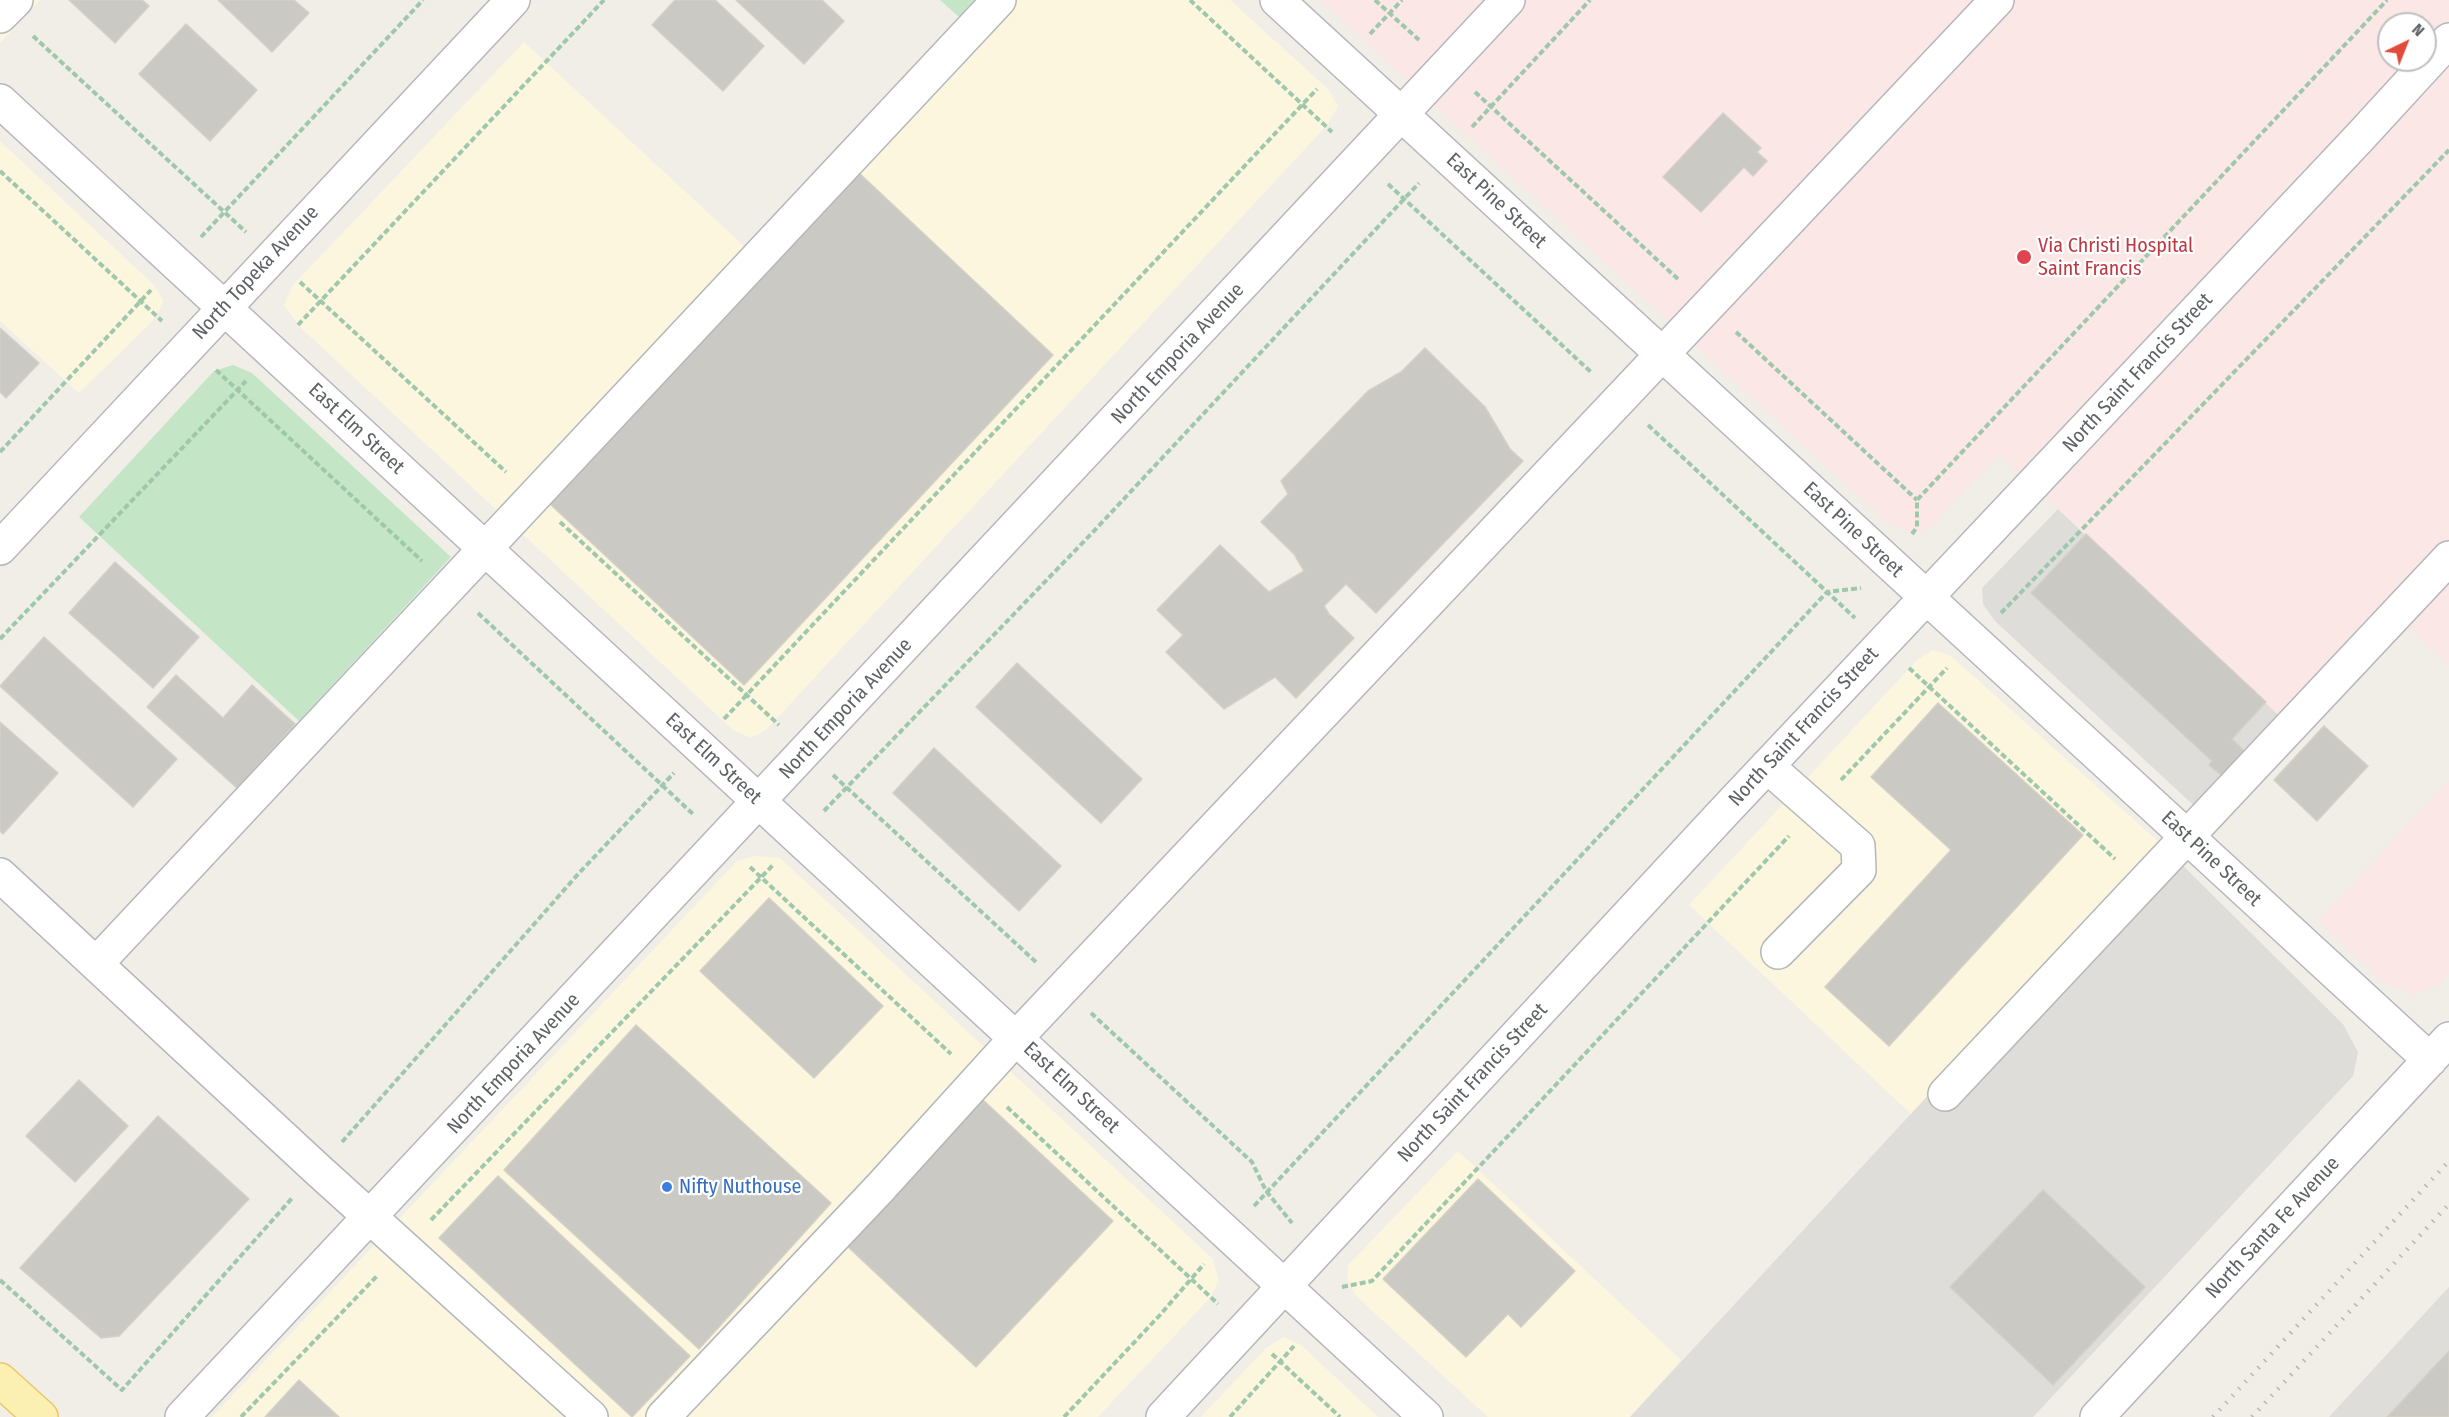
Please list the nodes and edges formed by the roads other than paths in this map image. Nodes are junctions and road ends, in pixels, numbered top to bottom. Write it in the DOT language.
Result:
graph roads {
  1 [pos="513,0"];
  2 [pos="999,0"];
  3 [pos="1277,0"];
  4 [pos="1508,0"];
  5 [pos="1997,0"];
  6 [pos="2449,40"];
  7 [pos="0,101"];
  8 [pos="1402,114"];
  9 [pos="224,308"];
  10 [pos="1662,354"];
  11 [pos="4,536"];
  12 [pos="485,549"];
  13 [pos="2449,558"];
  14 [pos="1926,597"];
  15 [pos="1767,766"];
  16 [pos="759,801"];
  17 [pos="2187,837"];
  18 [pos="0,875"];
  19 [pos="1778,952"];
  20 [pos="96,964"];
  21 [pos="1016,1038"];
  22 [pos="2439,1050"];
  23 [pos="1945,1094"];
  24 [pos="370,1217"];
  25 [pos="1285,1286"];
  26 [pos="0,1380"];
  27 [pos="40,1417"];
  28 [pos="182,1417"];
  29 [pos="591,1417"];
  30 [pos="663,1417"];
  31 [pos="1163,1417"];
  32 [pos="1426,1417"];
  33 [pos="2097,1417"];
  1 -- 9 [label="street, North Topeka Avenue"];
  2 -- 12 [label="street"];
  3 -- 8 [label="street, East Pine Street"];
  4 -- 8 [label="street, North Emporia Avenue"];
  5 -- 10 [label="street"];
  6 -- 14 [label="street, North Saint Francis Street"];
  7 -- 9 [label="street, East Elm Street"];
  8 -- 10 [label="street, East Pine Street"];
  8 -- 16 [label="street, North Emporia Avenue"];
  9 -- 11 [label="street, North Topeka Avenue"];
  9 -- 12 [label="street, East Elm Street"];
  10 -- 14 [label="street, East Pine Street"];
  10 -- 21 [label="street"];
  12 -- 16 [label="street, East Elm Street"];
  12 -- 20 [label="street"];
  13 -- 17 [label="street"];
  14 -- 15 [label="street, North Saint Francis Street"];
  14 -- 17 [label="street, East Pine Street"];
  15 -- 19 [label="street"];
  15 -- 25 [label="street, North Saint Francis Street"];
  16 -- 21 [label="street, East Elm Street"];
  16 -- 24 [label="street, North Emporia Avenue"];
  17 -- 22 [label="street, East Pine Street"];
  17 -- 23 [label="street"];
  18 -- 20 [label="street"];
  20 -- 24 [label="street"];
  21 -- 25 [label="street, East Elm Street"];
  21 -- 30 [label="street"];
  22 -- 33 [label="street, North Santa Fe Avenue"];
  24 -- 28 [label="street, North Emporia Avenue"];
  24 -- 29 [label="street"];
  25 -- 31 [label="street, North Saint Francis Street"];
  25 -- 32 [label="street, East Elm Street"];
  26 -- 27 [label="main road"];
}
